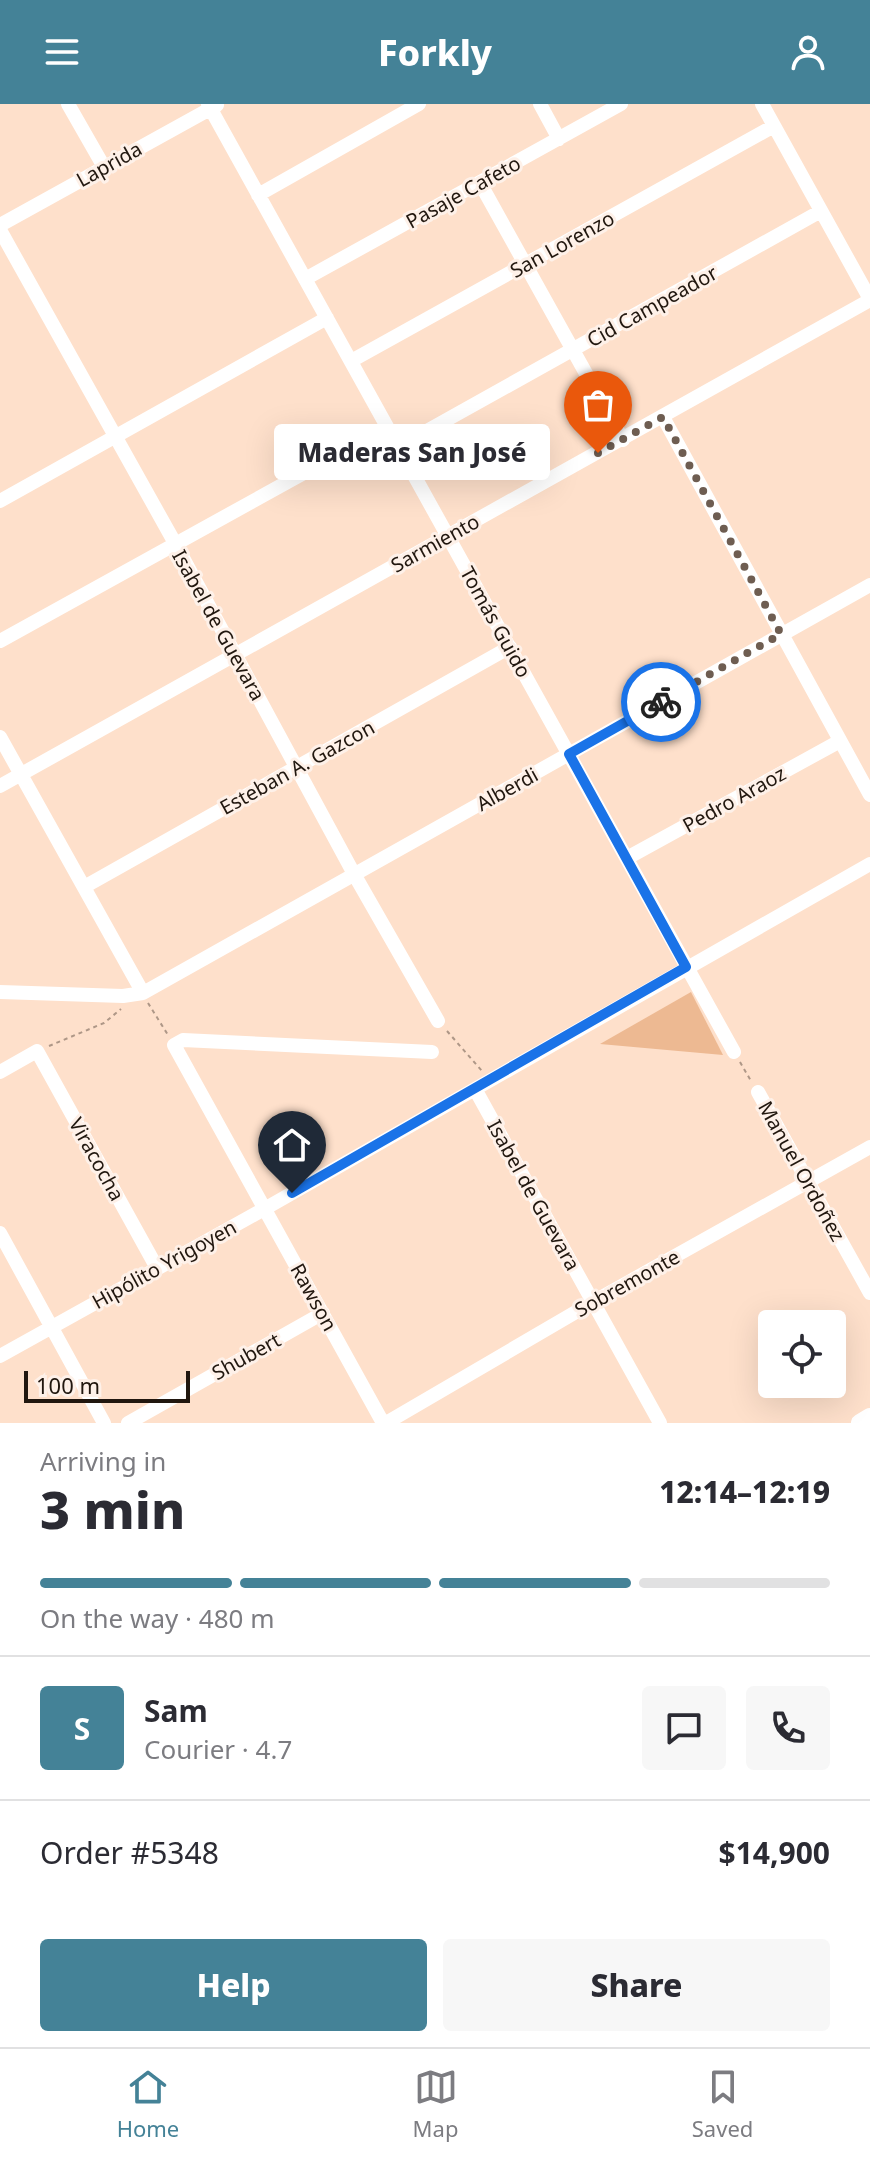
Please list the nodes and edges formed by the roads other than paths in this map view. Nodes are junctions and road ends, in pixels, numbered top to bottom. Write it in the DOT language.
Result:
graph roads {
  1 [pos="68,104"];
  2 [pos="419,104"];
  3 [pos="540,104"];
  4 [pos="621,104"];
  5 [pos="762,104"];
  6 [pos="213,106"];
  7 [pos="774,126"];
  8 [pos="559,139"];
  9 [pos="104,167"];
  10 [pos="480,183"];
  11 [pos="258,195"];
  12 [pos="821,211"];
  13 [pos="0,228"];
  14 [pos="525,264"];
  15 [pos="305,279"];
  16 [pos="870,299"];
  17 [pos="327,318"];
  18 [pos="573,350"];
  19 [pos="351,361"];
  20 [pos="663,417"];
  21 [pos="387,427"];
  22 [pos="115,438"];
  23 [pos="623,440"];
  24 [pos="398,447"];
  25 [pos="2,494"];
  26 [pos="448,536"];
  27 [pos="176,545"];
  28 [pos="870,585"];
  29 [pos="781,634"];
  30 [pos="0,641"];
  31 [pos="510,647"];
  32 [pos="236,655"];
  33 [pos="0,737"];
  34 [pos="840,741"];
  35 [pos="569,754"];
  36 [pos="296,767"];
  37 [pos="21,775"];
  38 [pos="0,786"];
  39 [pos="870,795"];
  40 [pos="627,858"];
  41 [pos="870,864"];
  42 [pos="354,874"];
  43 [pos="84,887"];
  44 [pos="686,967"];
  45 [pos="0,992"];
  46 [pos="143,993"];
  47 [pos="438,1021"];
  48 [pos="432,1052"];
  49 [pos="734,1052"];
  50 [pos="0,1072"];
  51 [pos="475,1089"];
  52 [pos="758,1092"];
  53 [pos="870,1147"];
  54 [pos="808,1182"];
  55 [pos="266,1208"];
  56 [pos="0,1233"];
  57 [pos="157,1268"];
  58 [pos="870,1293"];
  59 [pos="593,1302"];
  60 [pos="323,1313"];
  61 [pos="51,1326"];
  62 [pos="0,1356"];
  63 [pos="870,1417"];
  64 [pos="104,1423"];
  65 [pos="128,1423"];
  66 [pos="384,1423"];
  67 [pos="660,1423"];
  68 [pos="860,1423"];
  1 -- 9 [label="street"];
  2 -- 11 [label="street"];
  3 -- 8 [label="street"];
  4 -- 8 [label="street, Pasaje Cafeto"];
  5 -- 7 [label="street"];
  6 -- 9 [label="street, Laprida"];
  6 -- 11 [label="street, Tomás Guido"];
  7 -- 12 [label="street"];
  7 -- 14 [label="street, San Lorenzo"];
  8 -- 10 [label="street, Pasaje Cafeto"];
  9 -- 13 [label="street, Laprida"];
  10 -- 14 [label="street"];
  10 -- 15 [label="street, Pasaje Cafeto"];
  11 -- 15 [label="street, Tomás Guido"];
  12 -- 16 [label="street"];
  12 -- 18 [label="street, Cid Campeador"];
  13 -- 22 [label="street, Isabel de Guevara"];
  14 -- 18 [label="street"];
  14 -- 19 [label="street, San Lorenzo"];
  15 -- 17 [label="street, Tomás Guido"];
  16 -- 20 [label="street, Sarmiento"];
  17 -- 19 [label="street, Tomás Guido"];
  17 -- 22 [label="street"];
  18 -- 23 [label="street"];
  18 -- 24 [label="street, Cid Campeador"];
  19 -- 21 [label="street, Tomás Guido"];
  20 -- 23 [label="street, Sarmiento"];
  20 -- 29 [label="street"];
  21 -- 24 [label="street, Tomás Guido"];
  21 -- 27 [label="street"];
  22 -- 25 [label="street"];
  22 -- 27 [label="street, Isabel de Guevara"];
  23 -- 26 [label="street, Sarmiento"];
  24 -- 26 [label="street, Tomás Guido"];
  26 -- 31 [label="street, Tomás Guido"];
  26 -- 32 [label="street, Sarmiento"];
  27 -- 30 [label="street"];
  27 -- 32 [label="street, Isabel de Guevara"];
  28 -- 29 [label="street, Alberdi"];
  29 -- 34 [label="street"];
  29 -- 35 [label="street, Alberdi"];
  31 -- 35 [label="street, Tomás Guido"];
  31 -- 36 [label="street, Esteban A. Gazcon"];
  32 -- 36 [label="street, Isabel de Guevara"];
  32 -- 37 [label="street, Sarmiento"];
  33 -- 37 [label="street"];
  34 -- 39 [label="street"];
  34 -- 40 [label="street, Pedro Araoz"];
  35 -- 40 [label="street, Tomás Guido"];
  35 -- 42 [label="street, Alberdi"];
  36 -- 42 [label="street, Isabel de Guevara"];
  36 -- 43 [label="street, Esteban A. Gazcon"];
  37 -- 38 [label="street, Sarmiento"];
  37 -- 43 [label="street"];
  40 -- 44 [label="street, Tomás Guido"];
  41 -- 44 [label="street, Hipólito Yrigoyen"];
  42 -- 46 [label="street, Alberdi"];
  42 -- 47 [label="street, Isabel de Guevara"];
  43 -- 46 [label="street"];
  44 -- 49 [label="street"];
  44 -- 51 [label="street, Hipólito Yrigoyen"];
  45 -- 46 [label="street"];
  48 -- 55 [label="street, Rawson"];
  50 -- 57 [label="street, Viracocha"];
  51 -- 55 [label="street, Hipólito Yrigoyen"];
  51 -- 59 [label="street, Isabel de Guevara"];
  52 -- 54 [label="street, Manuel Ordoñez"];
  53 -- 54 [label="street, Sobremonte"];
  54 -- 58 [label="street, Manuel Ordoñez"];
  54 -- 59 [label="street, Sobremonte"];
  55 -- 57 [label="street, Hipólito Yrigoyen"];
  55 -- 60 [label="street, Rawson"];
  56 -- 61 [label="street"];
  57 -- 61 [label="street, Hipólito Yrigoyen"];
  59 -- 66 [label="street, Sobremonte"];
  59 -- 67 [label="street, Isabel de Guevara"];
  60 -- 65 [label="street, Shubert"];
  60 -- 66 [label="street, Rawson"];
  61 -- 62 [label="street, Hipólito Yrigoyen"];
  61 -- 64 [label="street"];
  63 -- 68 [label="main road"];
}
